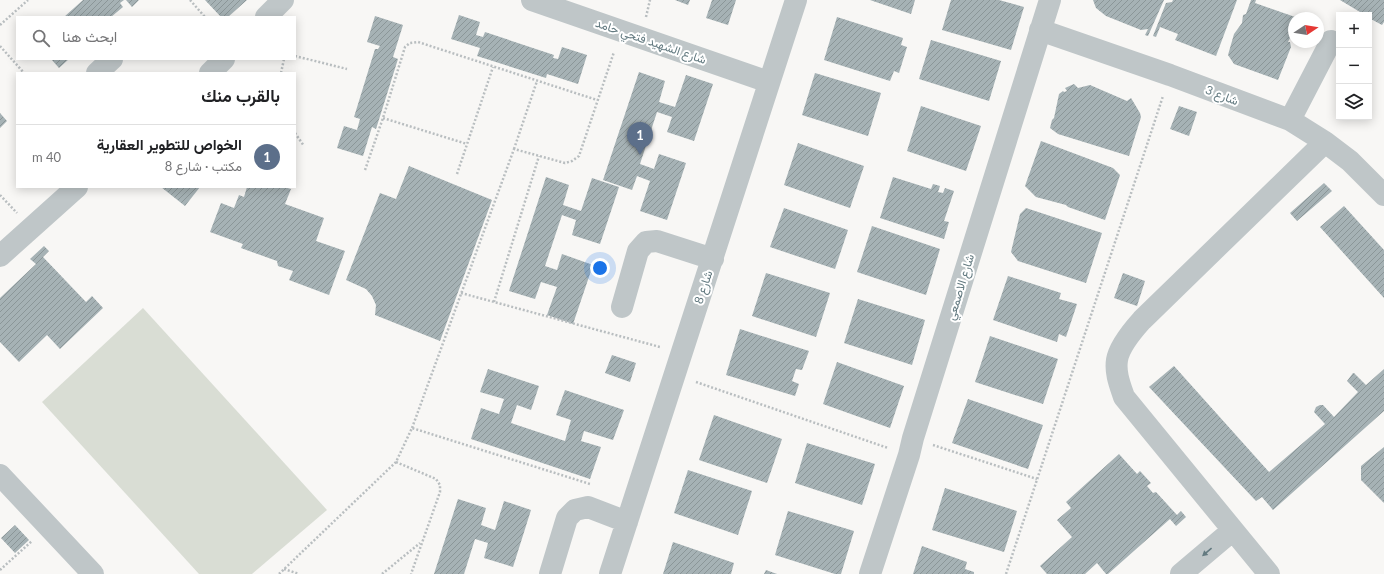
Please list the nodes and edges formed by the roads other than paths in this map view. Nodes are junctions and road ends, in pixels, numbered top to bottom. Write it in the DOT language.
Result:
graph roads {
  1 [pos="283,0"];
  2 [pos="532,0"];
  3 [pos="796,0"];
  4 [pos="1050,0"];
  5 [pos="267,16"];
  6 [pos="1040,30"];
  7 [pos="1331,41"];
  8 [pos="111,60"];
  9 [pos="223,60"];
  10 [pos="98,72"];
  11 [pos="211,72"];
  12 [pos="769,82"];
  13 [pos="1290,120"];
  14 [pos="1325,142"];
  15 [pos="76,188"];
  16 [pos="1384,195"];
  17 [pos="0,256"];
  18 [pos="713,258"];
  19 [pos="622,307"];
  20 [pos="0,475"];
  21 [pos="627,522"];
  22 [pos="1233,530"];
  23 [pos="1263,572"];
  24 [pos="93,574"];
  25 [pos="550,574"];
  26 [pos="610,574"];
  27 [pos="870,574"];
  28 [pos="1180,574"];
  1 -- 5 [label="street"];
  2 -- 12 [label="street, شارع الشهيد فتحي حامد"];
  3 -- 12 [label="street, شارع 8"];
  4 -- 6 [label="street, شارع الاصمعي"];
  6 -- 13 [label="street, شارع 3"];
  6 -- 27 [label="street, شارع الاصمعي"];
  7 -- 13 [label="street"];
  8 -- 10 [label="street"];
  9 -- 11 [label="street"];
  12 -- 18 [label="street, شارع 8"];
  13 -- 14 [label="street, شارع 3"];
  14 -- 16 [label="street, شارع 3"];
  14 -- 22 [label="street"];
  15 -- 17 [label="street"];
  18 -- 19 [label="street"];
  18 -- 21 [label="street, شارع 8"];
  20 -- 24 [label="street"];
  21 -- 25 [label="street"];
  21 -- 26 [label="street, شارع 8"];
  22 -- 23 [label="street"];
  22 -- 28 [label="street, one-way"];
}
